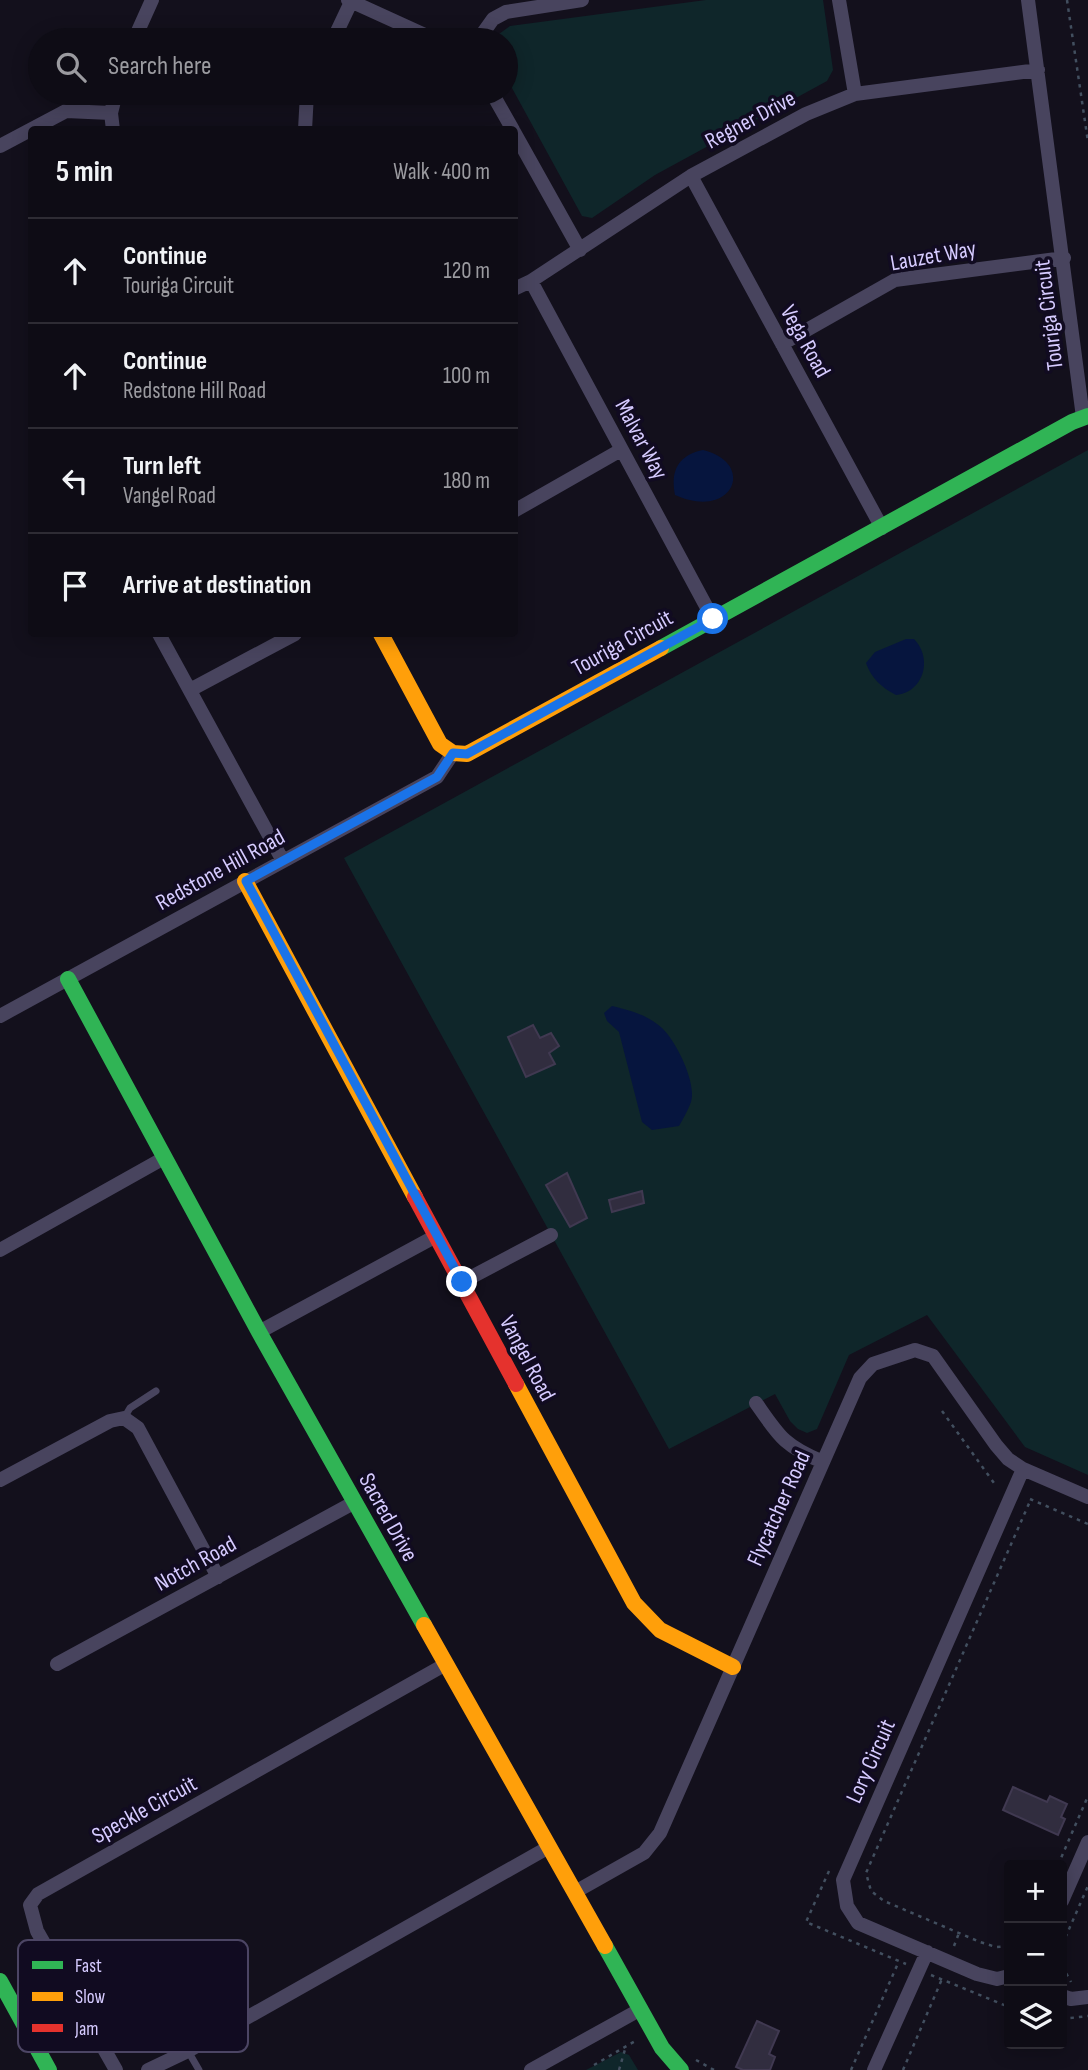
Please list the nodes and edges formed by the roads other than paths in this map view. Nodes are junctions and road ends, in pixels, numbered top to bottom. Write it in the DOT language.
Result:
graph roads {
  1 [pos="152,0"];
  2 [pos="582,0"];
  3 [pos="839,0"];
  4 [pos="1028,0"];
  5 [pos="349,1"];
  6 [pos="140,28"];
  7 [pos="337,28"];
  8 [pos="409,28"];
  9 [pos="487,28"];
  10 [pos="1038,70"];
  11 [pos="855,94"];
  12 [pos="113,105"];
  13 [pos="306,105"];
  14 [pos="499,105"];
  15 [pos="111,113"];
  16 [pos="38,126"];
  17 [pos="113,126"];
  18 [pos="305,126"];
  19 [pos="511,126"];
  20 [pos="28,131"];
  21 [pos="518,138"];
  22 [pos="0,146"];
  23 [pos="691,176"];
  24 [pos="580,250"];
  25 [pos="1064,258"];
  26 [pos="531,281"];
  27 [pos="518,287"];
  28 [pos="782,344"];
  29 [pos="1086,416"];
  30 [pos="621,450"];
  31 [pos="518,509"];
  32 [pos="882,528"];
  33 [pos="713,619"];
  34 [pos="161,637"];
  35 [pos="289,637"];
  36 [pos="384,637"];
  37 [pos="190,690"];
  38 [pos="453,753"];
  39 [pos="283,861"];
  40 [pos="246,881"];
  41 [pos="68,979"];
  42 [pos="0,1016"];
  43 [pos="164,1158"];
  44 [pos="551,1235"];
  45 [pos="436,1236"];
  46 [pos="0,1250"];
  47 [pos="462,1282"];
  48 [pos="259,1332"];
  49 [pos="156,1391"];
  50 [pos="756,1403"];
  51 [pos="124,1418"];
  52 [pos="822,1462"];
  53 [pos="1023,1469"];
  54 [pos="0,1480"];
  55 [pos="1088,1497"];
  56 [pos="355,1502"];
  57 [pos="218,1577"];
  58 [pos="57,1664"];
  59 [pos="446,1664"];
  60 [pos="733,1667"];
  61 [pos="1088,1842"];
  62 [pos="550,1847"];
  63 [pos="1067,1890"];
  64 [pos="575,1892"];
  65 [pos="42,1940"];
  66 [pos="927,1952"];
  67 [pos="1004,1977"];
  68 [pos="0,1981"];
  69 [pos="1088,1997"];
  70 [pos="1067,1998"];
  71 [pos="641,2009"];
  72 [pos="18,2014"];
  73 [pos="248,2017"];
  74 [pos="39,2052"];
  75 [pos="106,2052"];
  76 [pos="186,2052"];
  77 [pos="189,2052"];
  78 [pos="687,2064"];
  79 [pos="49,2070"];
  80 [pos="116,2070"];
  81 [pos="148,2070"];
  82 [pos="199,2070"];
  83 [pos="531,2070"];
  84 [pos="874,2070"];
  1 -- 6 [label="street"];
  2 -- 9 [label="street"];
  3 -- 11 [label="street"];
  4 -- 10 [label="street, Touriga Circuit"];
  5 -- 7 [label="street"];
  5 -- 8 [label="street"];
  10 -- 11 [label="street, Regner Drive"];
  10 -- 25 [label="street, Touriga Circuit"];
  11 -- 23 [label="street, Regner Drive"];
  12 -- 15 [label="street"];
  13 -- 18 [label="street"];
  14 -- 19 [label="street"];
  15 -- 16 [label="street"];
  15 -- 17 [label="street"];
  20 -- 22 [label="street"];
  21 -- 24 [label="street"];
  23 -- 24 [label="street, Regner Drive"];
  23 -- 28 [label="street, Vega Road"];
  24 -- 26 [label="street, Regner Drive"];
  25 -- 28 [label="street, Lauzet Way"];
  25 -- 29 [label="street, Touriga Circuit"];
  26 -- 27 [label="street, Regner Drive"];
  26 -- 30 [label="street, Malvar Way"];
  28 -- 32 [label="street, Vega Road"];
  29 -- 32 [label="street, Touriga Circuit"];
  30 -- 31 [label="street"];
  30 -- 33 [label="street, Malvar Way"];
  32 -- 33 [label="street, Touriga Circuit"];
  33 -- 38 [label="street, Touriga Circuit"];
  34 -- 37 [label="street"];
  35 -- 37 [label="street"];
  36 -- 38 [label="street"];
  37 -- 39 [label="street"];
  38 -- 39 [label="street, Redstone Hill Road"];
  39 -- 40 [label="street, Redstone Hill Road"];
  40 -- 41 [label="street, Redstone Hill Road"];
  40 -- 45 [label="street, Vangel Road"];
  41 -- 42 [label="street, Redstone Hill Road"];
  41 -- 43 [label="street, Sacred Drive"];
  43 -- 46 [label="street"];
  43 -- 48 [label="street, Sacred Drive"];
  44 -- 47 [label="street"];
  45 -- 47 [label="street, Vangel Road"];
  45 -- 48 [label="street"];
  47 -- 60 [label="street, Vangel Road"];
  48 -- 56 [label="street, Sacred Drive"];
  49 -- 51 [label="lane"];
  50 -- 52 [label="street"];
  51 -- 54 [label="street"];
  51 -- 57 [label="street"];
  52 -- 53 [label="street, Flycatcher Road"];
  52 -- 60 [label="street, Flycatcher Road"];
  53 -- 55 [label="street, Flycatcher Road"];
  53 -- 66 [label="street, Lory Circuit"];
  56 -- 57 [label="street, Notch Road"];
  56 -- 59 [label="street, Sacred Drive"];
  57 -- 58 [label="street, Notch Road"];
  59 -- 62 [label="street, Sacred Drive"];
  59 -- 65 [label="street, Speckle Circuit"];
  60 -- 64 [label="street, Flycatcher Road"];
  61 -- 63 [label="street"];
  62 -- 64 [label="street, Sacred Drive"];
  62 -- 73 [label="street"];
  64 -- 71 [label="street, Sacred Drive"];
  66 -- 67 [label="street, Lory Circuit"];
  66 -- 84 [label="street"];
  68 -- 72 [label="street"];
  69 -- 70 [label="street"];
  71 -- 78 [label="street, Sacred Drive"];
  71 -- 83 [label="street"];
  74 -- 79 [label="street"];
  75 -- 80 [label="street, Speckle Circuit"];
  76 -- 81 [label="street"];
  77 -- 82 [label="lane"];
}
